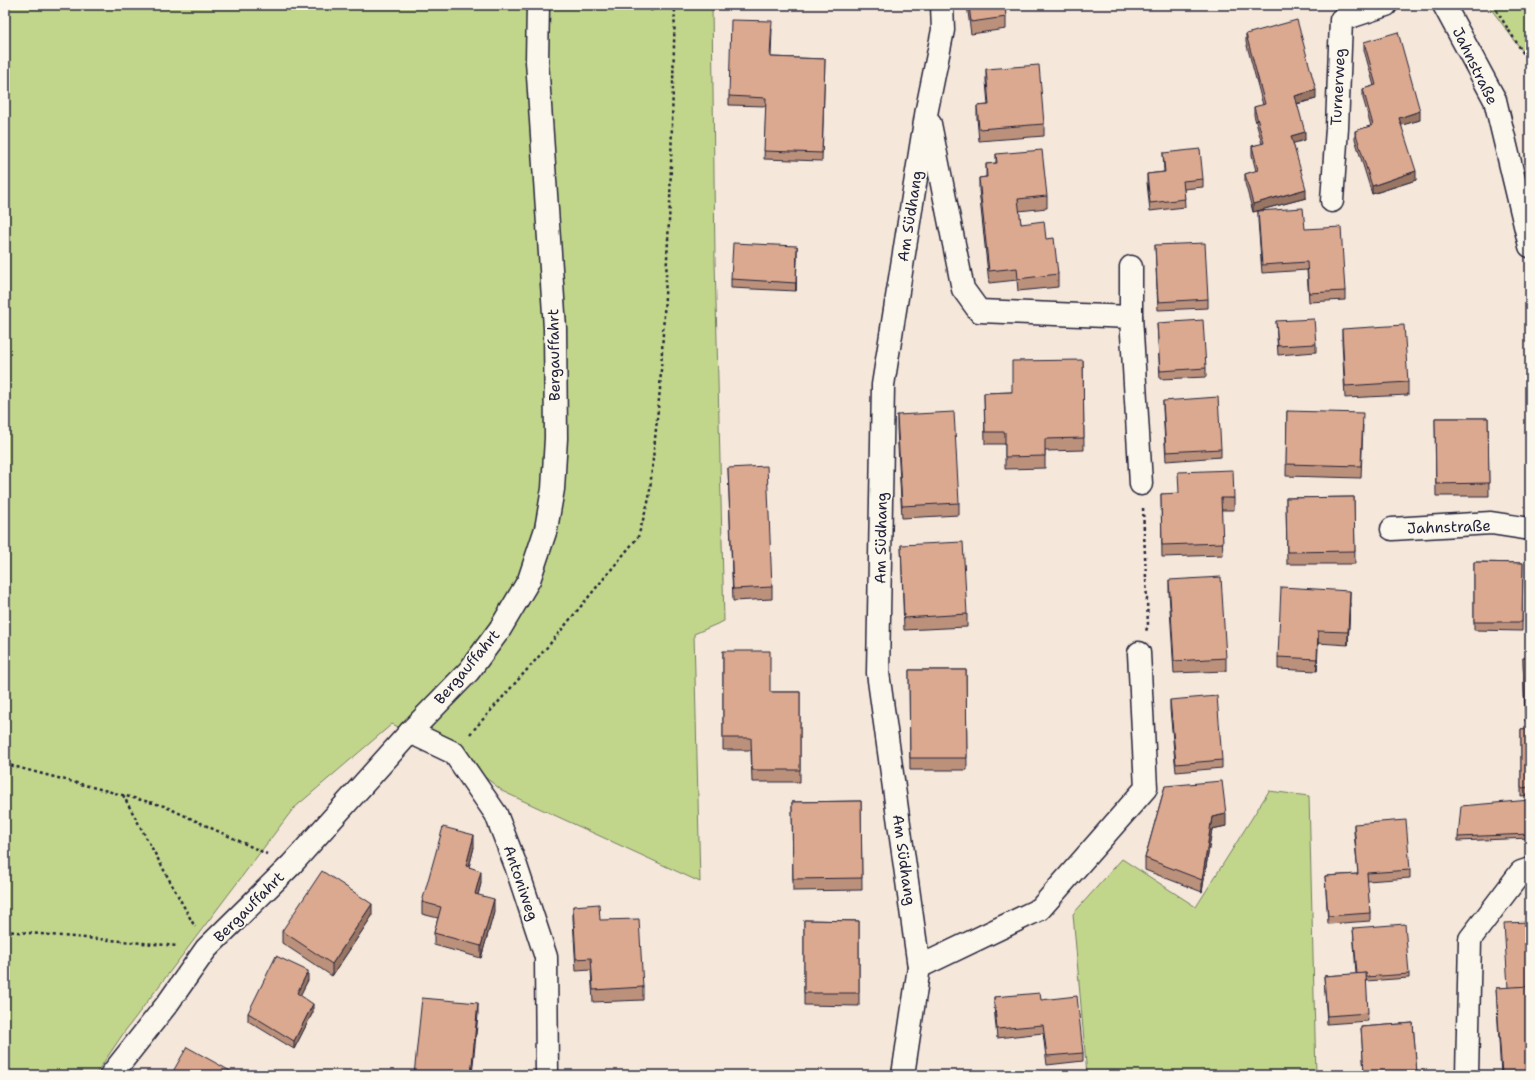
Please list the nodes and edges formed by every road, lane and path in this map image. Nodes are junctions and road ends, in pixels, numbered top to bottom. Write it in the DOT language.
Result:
graph roads {
  1 [pos="538,5"];
  2 [pos="633,5"];
  3 [pos="665,5"];
  4 [pos="675,5"];
  5 [pos="942,5"];
  6 [pos="1386,5"];
  7 [pos="1444,5"];
  8 [pos="1493,5"];
  9 [pos="1530,64"];
  10 [pos="927,109"];
  11 [pos="1332,201"];
  12 [pos="1530,246"];
  13 [pos="1131,268"];
  14 [pos="1131,318"];
  15 [pos="1141,484"];
  16 [pos="1392,529"];
  17 [pos="1530,529"];
  18 [pos="1139,653"];
  19 [pos="410,732"];
  20 [pos="454,753"];
  21 [pos="5,764"];
  22 [pos="123,795"];
  23 [pos="291,865"];
  24 [pos="1530,869"];
  25 [pos="5,931"];
  26 [pos="206,949"];
  27 [pos="919,967"];
  28 [pos="111,1075"];
  29 [pos="547,1075"];
  30 [pos="903,1075"];
  31 [pos="1467,1075"];
  1 -- 19 [label="street, Bergauffahrt"];
  2 -- 3 [label="path"];
  4 -- 20 [label="path"];
  5 -- 10 [label="street, Am Südhang"];
  6 -- 11 [label="street, Turnerweg"];
  7 -- 12 [label="street, Jahnstraße"];
  8 -- 9 [label="path"];
  10 -- 14 [label="street, Am Südhang"];
  10 -- 27 [label="street, Am Südhang"];
  13 -- 14 [label="street"];
  14 -- 15 [label="street"];
  15 -- 18 [label="path"];
  16 -- 17 [label="street, Jahnstraße"];
  18 -- 27 [label="street"];
  19 -- 20 [label="street, Antoniweg"];
  19 -- 23 [label="street, Bergauffahrt"];
  20 -- 29 [label="street, Antoniweg"];
  21 -- 22 [label="path"];
  22 -- 23 [label="path"];
  22 -- 26 [label="path"];
  23 -- 26 [label="street, Bergauffahrt"];
  24 -- 31 [label="street"];
  25 -- 26 [label="path"];
  26 -- 28 [label="street, Bergauffahrt"];
  27 -- 30 [label="street, Am Südhang"];
}
